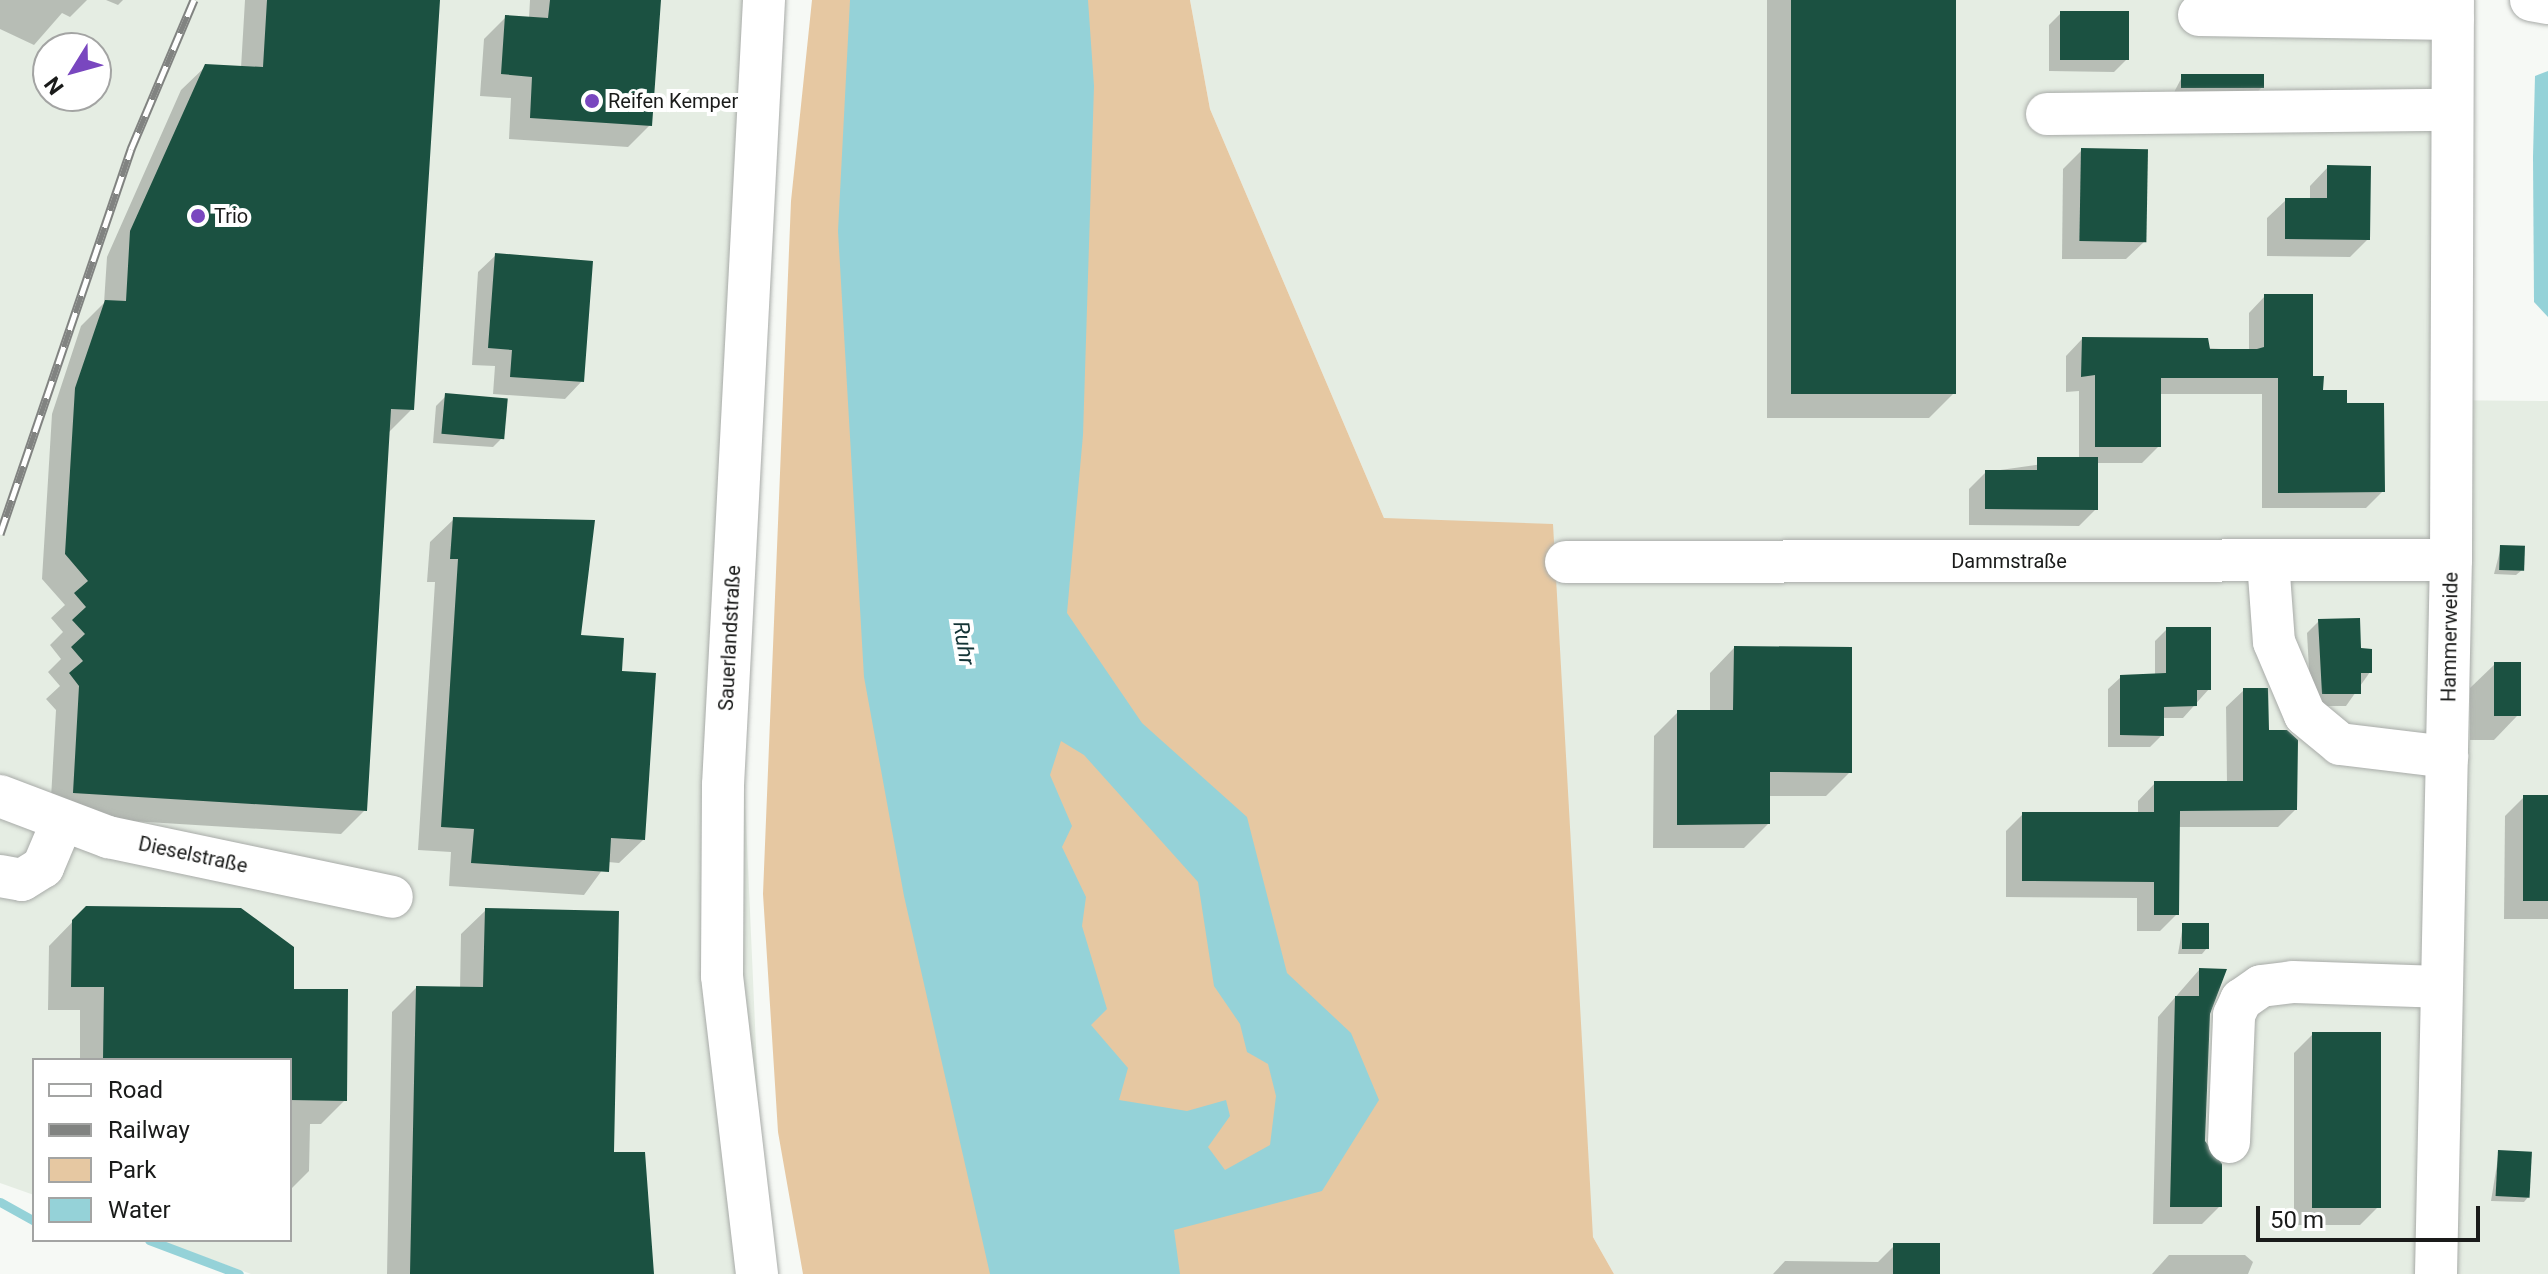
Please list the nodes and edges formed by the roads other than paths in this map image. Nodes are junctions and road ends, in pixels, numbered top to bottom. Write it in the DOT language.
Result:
graph roads {
  1 [pos="764,0"];
  2 [pos="2531,0"];
  3 [pos="2548,3"];
  4 [pos="2453,9"];
  5 [pos="2199,15"];
  6 [pos="2452,110"];
  7 [pos="2047,114"];
  8 [pos="2451,560"];
  9 [pos="2268,561"];
  10 [pos="1566,562"];
  11 [pos="2447,757"];
  12 [pos="0,796"];
  13 [pos="62,822"];
  14 [pos="0,876"];
  15 [pos="392,897"];
  16 [pos="2441,987"];
  17 [pos="2229,1142"];
  18 [pos="757,1274"];
  19 [pos="2436,1274"];
  1 -- 18 [label="street, Sauerlandstraße"];
  2 -- 3 [label="street"];
  4 -- 5 [label="street"];
  4 -- 6 [label="street, Hammerweide"];
  6 -- 7 [label="street"];
  6 -- 8 [label="street, Hammerweide"];
  8 -- 9 [label="street, Dammstraße"];
  8 -- 11 [label="street, Hammerweide"];
  9 -- 10 [label="street, Dammstraße"];
  9 -- 11 [label="street"];
  11 -- 16 [label="street, Hammerweide"];
  12 -- 13 [label="street, Dieselstraße"];
  13 -- 14 [label="street"];
  13 -- 15 [label="street, Dieselstraße"];
  16 -- 17 [label="street"];
  16 -- 19 [label="street, Hammerweide"];
}
